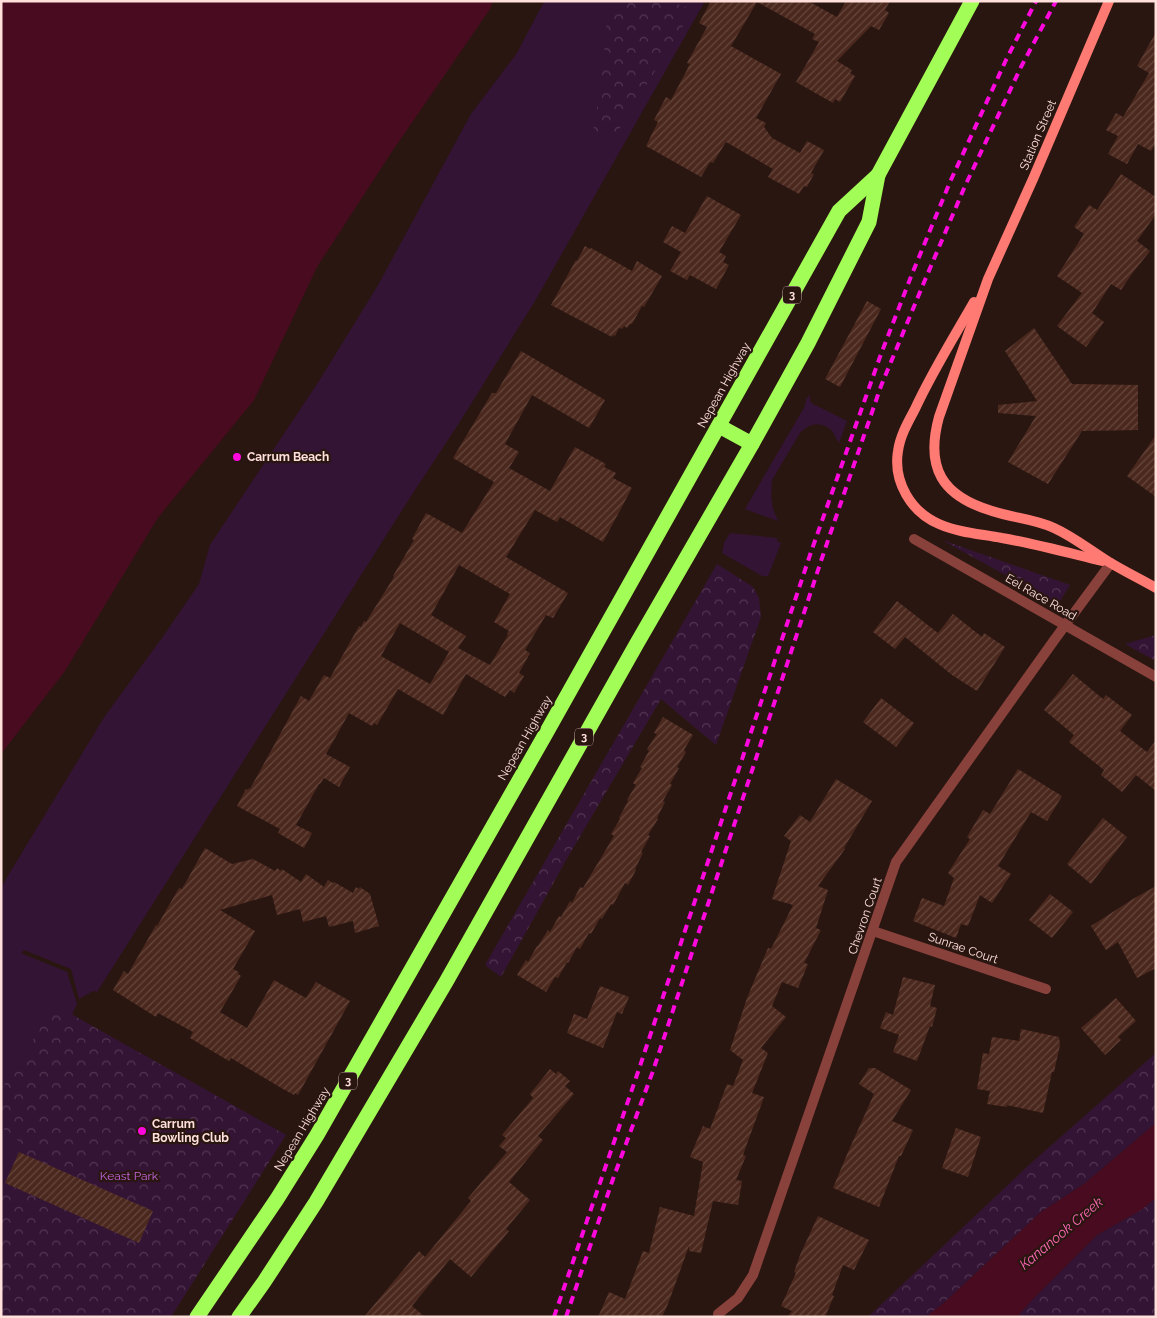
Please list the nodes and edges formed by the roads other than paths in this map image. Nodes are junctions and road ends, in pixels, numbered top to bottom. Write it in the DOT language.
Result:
graph roads {
  1 [pos="972,1"];
  2 [pos="1109,1"];
  3 [pos="878,175"];
  4 [pos="988,279"];
  5 [pos="719,426"];
  6 [pos="752,444"];
  7 [pos="914,540"];
  8 [pos="1111,563"];
  9 [pos="1156,588"];
  10 [pos="1065,625"];
  11 [pos="1156,677"];
  12 [pos="873,931"];
  13 [pos="1046,989"];
  14 [pos="718,1314"];
  15 [pos="197,1317"];
  16 [pos="239,1317"];
  1 -- 3 [label="highway, Nepean Highway / 3"];
  2 -- 4 [label="street, Station Street"];
  3 -- 5 [label="highway, Nepean Highway / 3"];
  3 -- 6 [label="highway, Nepean Highway / 3"];
  4 -- 8 [label="street, Station Street"];
  4 -- 8 [label="street, Station Street"];
  5 -- 6 [label="highway"];
  5 -- 15 [label="highway, Nepean Highway / 3"];
  6 -- 16 [label="highway, Nepean Highway / 3"];
  7 -- 10 [label="street, Eel Race Road"];
  8 -- 9 [label="street"];
  8 -- 10 [label="street, Chevron Court"];
  10 -- 11 [label="street, Eel Race Road"];
  10 -- 12 [label="street, Chevron Court"];
  12 -- 13 [label="street, Sunrae Court"];
  12 -- 14 [label="street, Chevron Court"];
}
